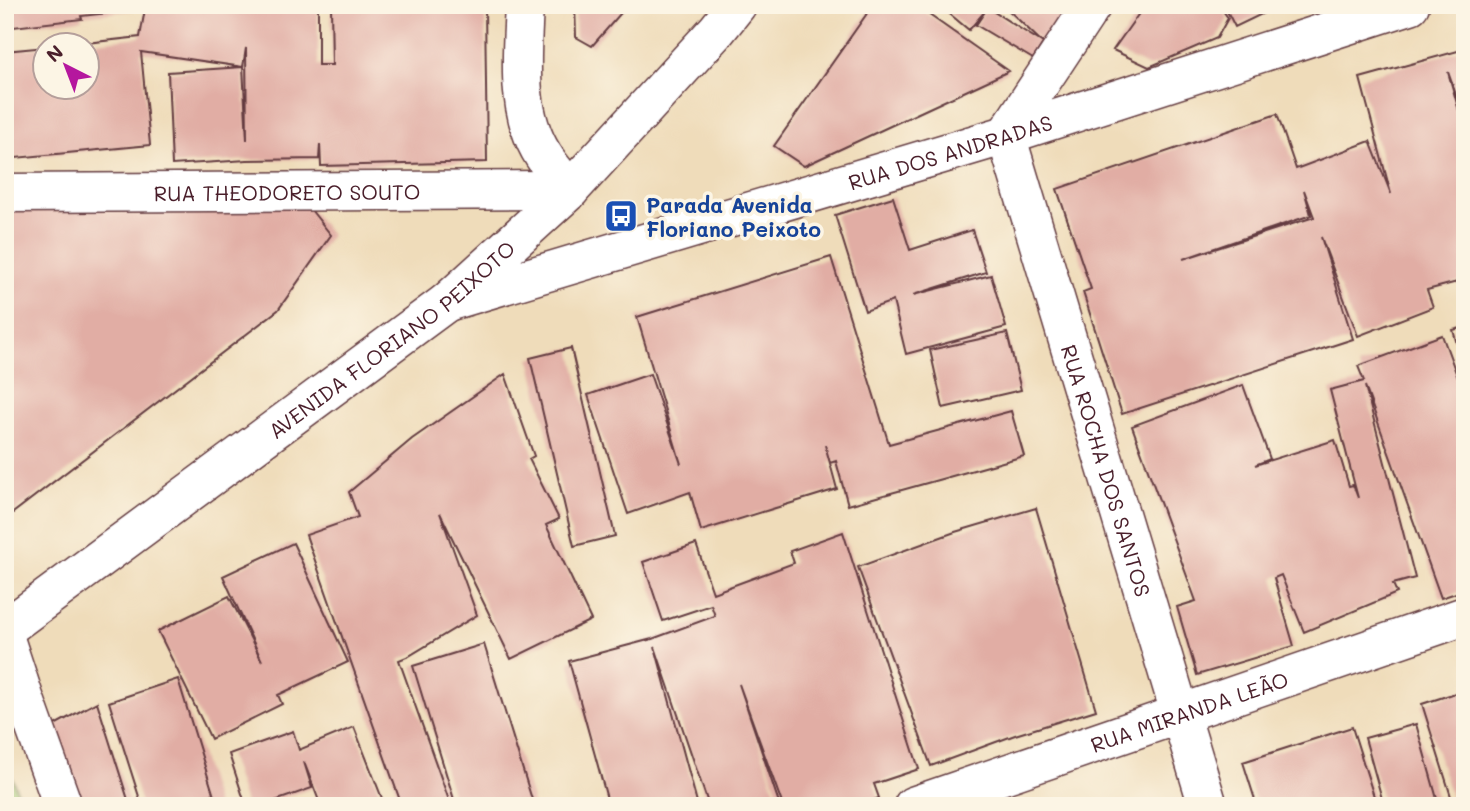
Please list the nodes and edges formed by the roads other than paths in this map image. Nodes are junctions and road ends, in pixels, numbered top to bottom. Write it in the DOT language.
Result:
graph roads {
  1 [pos="524,5"];
  2 [pos="737,5"];
  3 [pos="1092,5"];
  4 [pos="1410,5"];
  5 [pos="1006,135"];
  6 [pos="570,190"];
  7 [pos="5,192"];
  8 [pos="446,302"];
  9 [pos="1465,616"];
  10 [pos="5,629"];
  11 [pos="5,639"];
  12 [pos="1180,713"];
  13 [pos="63,806"];
  14 [pos="913,806"];
  15 [pos="1208,806"];
  1 -- 6 [label="street"];
  2 -- 6 [label="street, AVENIDA FLORIANO PEIXOTO"];
  3 -- 5 [label="street"];
  4 -- 5 [label="street, RUA DOS ANDRADAS"];
  5 -- 8 [label="street, RUA DOS ANDRADAS"];
  5 -- 12 [label="street, RUA ROCHA DOS SANTOS"];
  6 -- 7 [label="street, RUA THEODORETO SOUTO"];
  6 -- 8 [label="street, AVENIDA FLORIANO PEIXOTO"];
  8 -- 10 [label="street, AVENIDA FLORIANO PEIXOTO"];
  9 -- 12 [label="street, RUA MIRANDA LEÃO"];
  11 -- 13 [label="street"];
  12 -- 14 [label="street, RUA MIRANDA LEÃO"];
  12 -- 15 [label="street, RUA ROCHA DOS SANTOS"];
}
